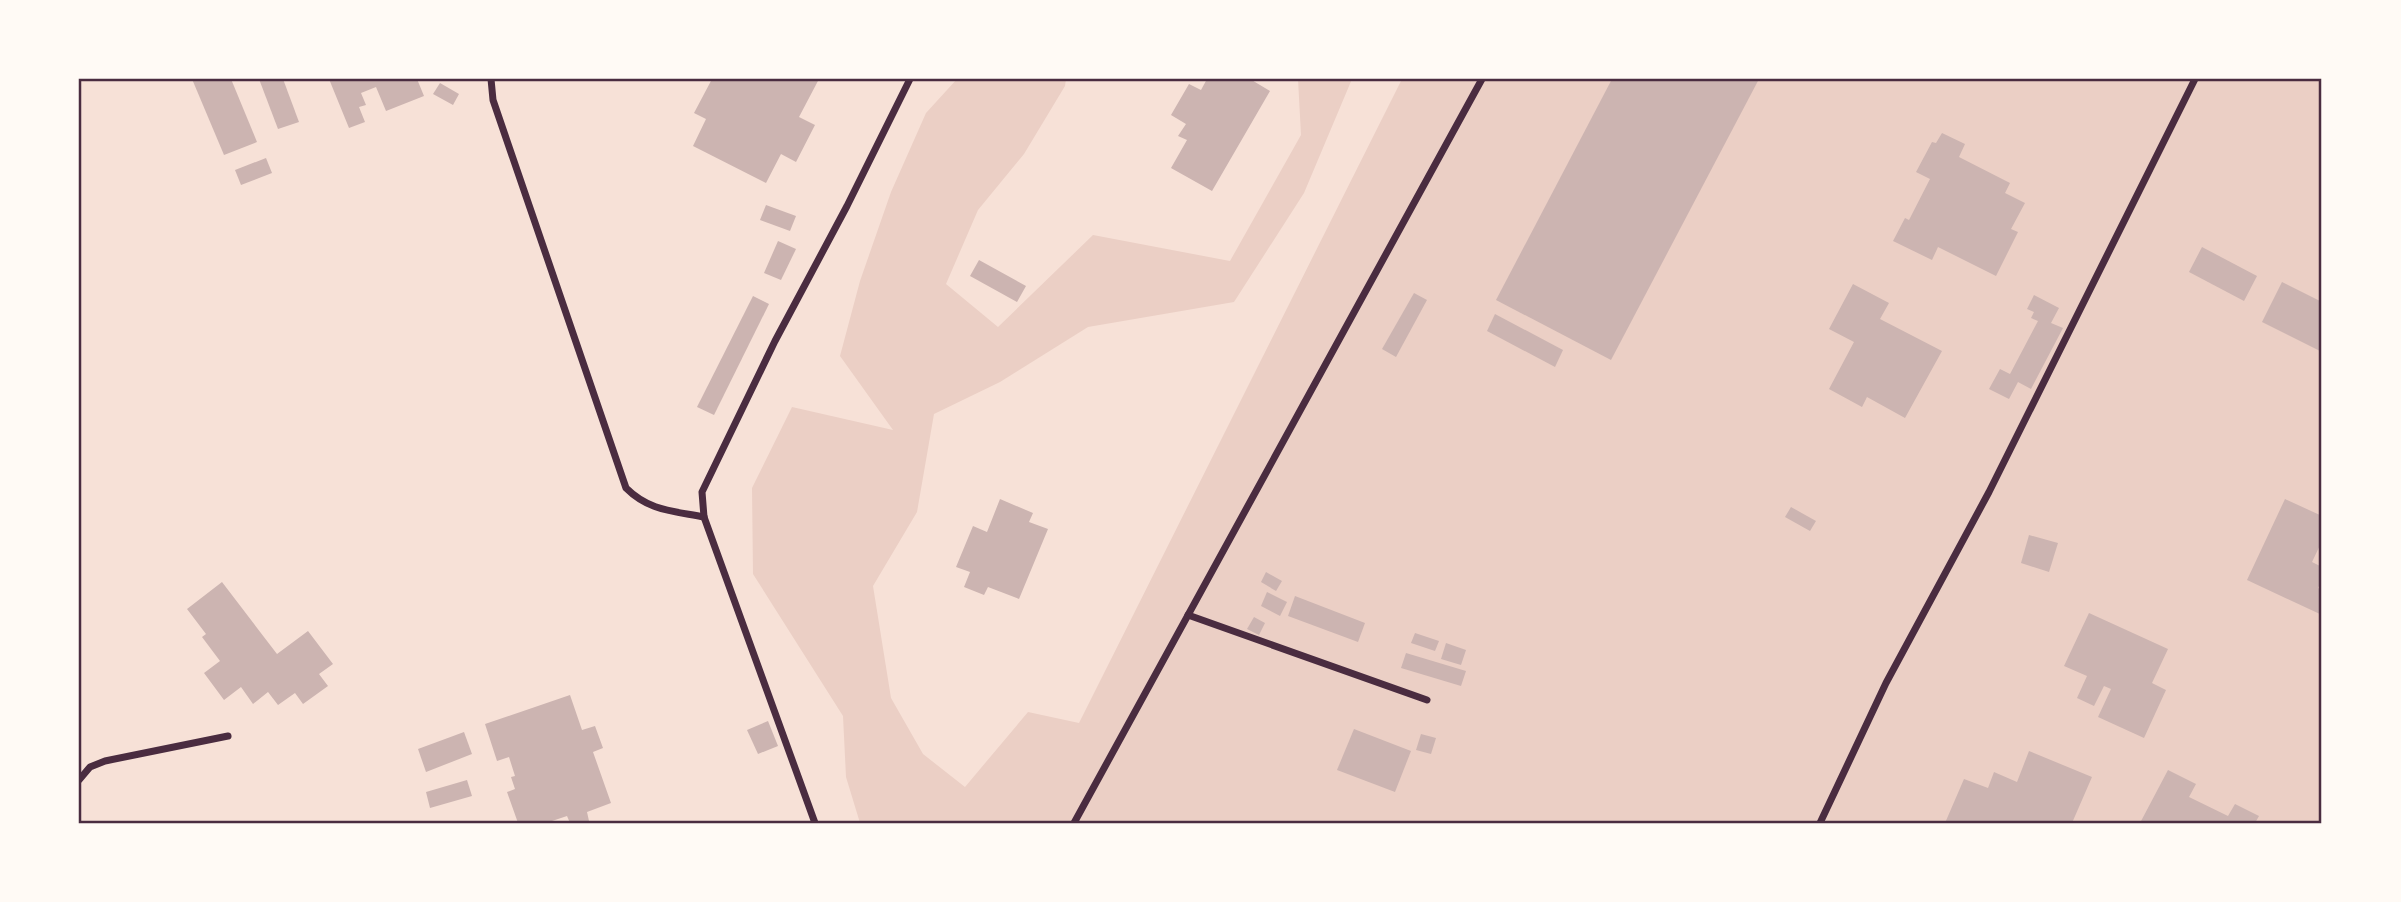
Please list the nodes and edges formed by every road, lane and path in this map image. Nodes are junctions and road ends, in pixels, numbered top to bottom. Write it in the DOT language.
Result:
graph roads {
  1 [pos="491,79"];
  2 [pos="910,79"];
  3 [pos="1482,79"];
  4 [pos="2195,79"];
  5 [pos="704,517"];
  6 [pos="1188,615"];
  7 [pos="1427,699"];
  8 [pos="228,736"];
  9 [pos="79,780"];
  10 [pos="815,823"];
  11 [pos="1074,823"];
  12 [pos="1820,823"];
  1 -- 5 [label="street"];
  2 -- 5 [label="street"];
  3 -- 6 [label="street"];
  4 -- 12 [label="street"];
  5 -- 10 [label="street"];
  6 -- 7 [label="street"];
  6 -- 11 [label="street"];
  8 -- 9 [label="street"];
}
